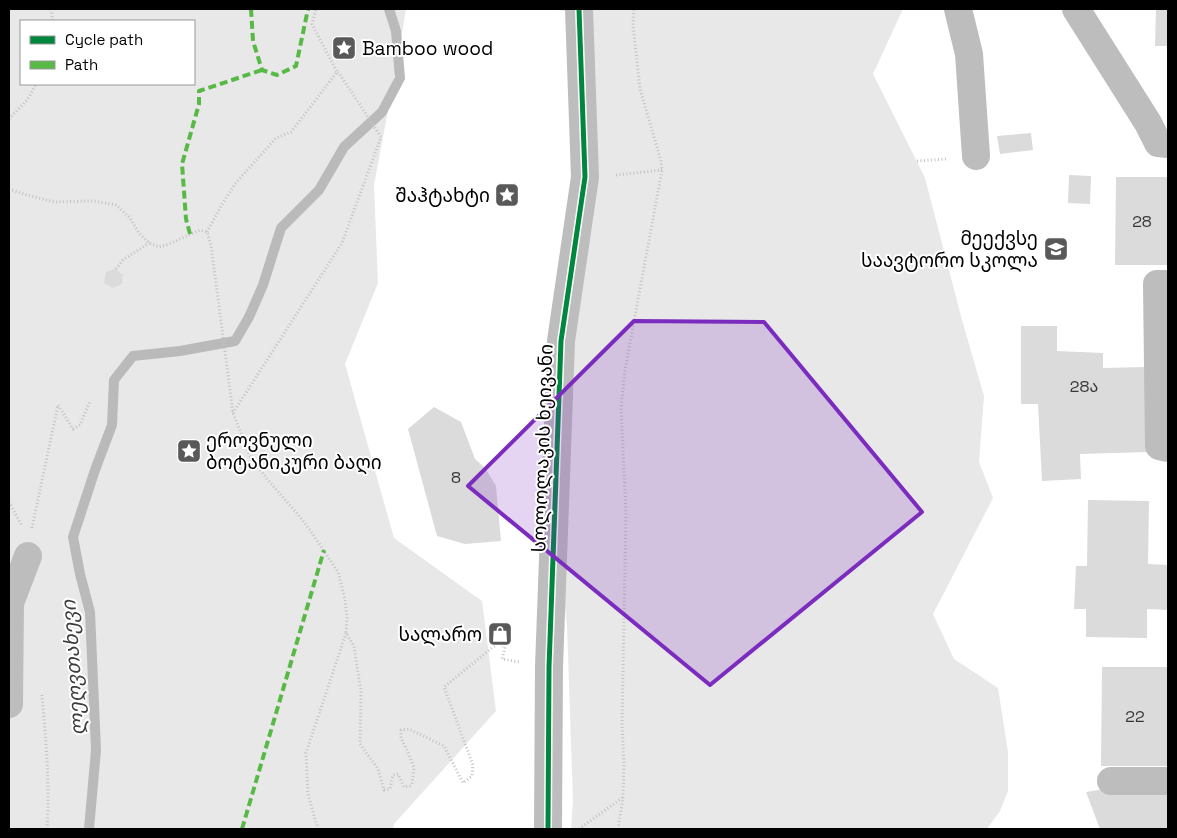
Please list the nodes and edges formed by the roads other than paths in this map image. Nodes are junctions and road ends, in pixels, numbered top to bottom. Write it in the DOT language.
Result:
graph roads {
  1 [pos="579,9"];
  2 [pos="958,9"];
  3 [pos="1076,9"];
  4 [pos="1168,144"];
  5 [pos="976,156"];
  6 [pos="1168,284"];
  7 [pos="1168,448"];
  8 [pos="27,544"];
  9 [pos="9,704"];
  10 [pos="1168,780"];
  11 [pos="1111,781"];
  12 [pos="548,829"];
  1 -- 12 [label="street, სოლოლაკის ხეივანი"];
  2 -- 5 [label="street"];
  3 -- 4 [label="street"];
  6 -- 7 [label="street"];
  8 -- 9 [label="street"];
  10 -- 11 [label="street"];
}
